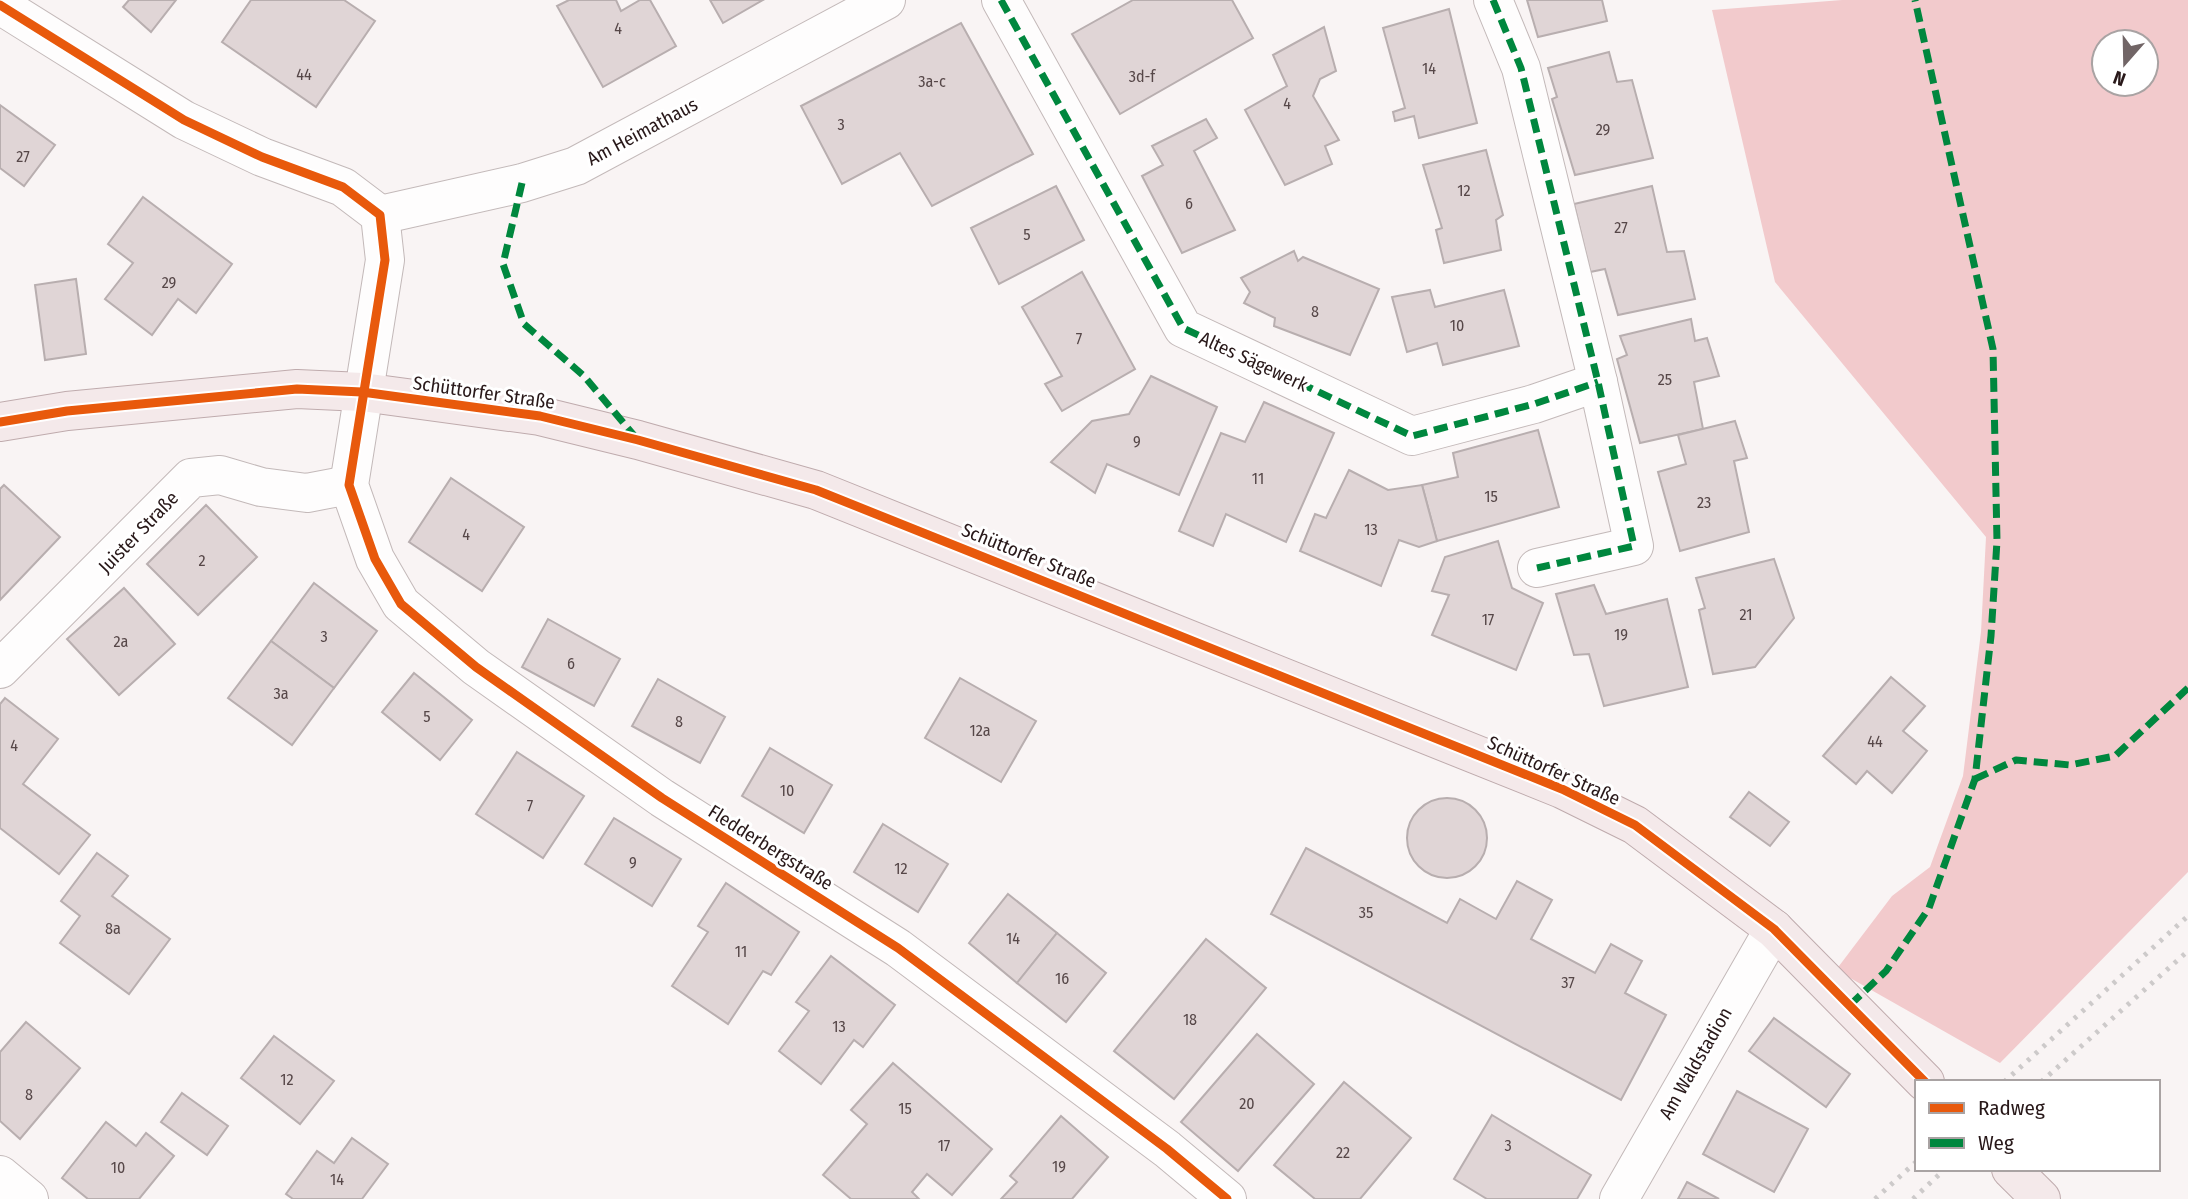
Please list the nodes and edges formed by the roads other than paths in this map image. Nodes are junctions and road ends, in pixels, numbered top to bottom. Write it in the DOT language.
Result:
graph roads {
  1 [pos="886,0"];
  2 [pos="1000,0"];
  3 [pos="1493,0"];
  4 [pos="0,5"];
  5 [pos="380,215"];
  6 [pos="1598,382"];
  7 [pos="362,392"];
  8 [pos="0,422"];
  9 [pos="349,485"];
  10 [pos="1537,568"];
  11 [pos="0,669"];
  12 [pos="1774,929"];
  13 [pos="1923,1080"];
  14 [pos="2013,1171"];
  15 [pos="0,1175"];
  16 [pos="29,1199"];
  17 [pos="1227,1199"];
  18 [pos="1619,1199"];
  19 [pos="2040,1199"];
  1 -- 5 [label="street, Am Heimathaus"];
  2 -- 6 [label="street, Altes Sägewerk"];
  3 -- 6 [label="street"];
  4 -- 5 [label="street"];
  5 -- 7 [label="street"];
  6 -- 10 [label="street"];
  7 -- 8 [label="main road, Schüttorfer Straße"];
  7 -- 9 [label="street"];
  7 -- 12 [label="main road, Schüttorfer Straße"];
  9 -- 11 [label="street, Juister Straße"];
  9 -- 17 [label="street, Fledderbergstraße"];
  12 -- 13 [label="main road, Schüttorfer Straße"];
  12 -- 18 [label="street, Am Waldstadion"];
  14 -- 19 [label="main road"];
  15 -- 16 [label="street"];
}
